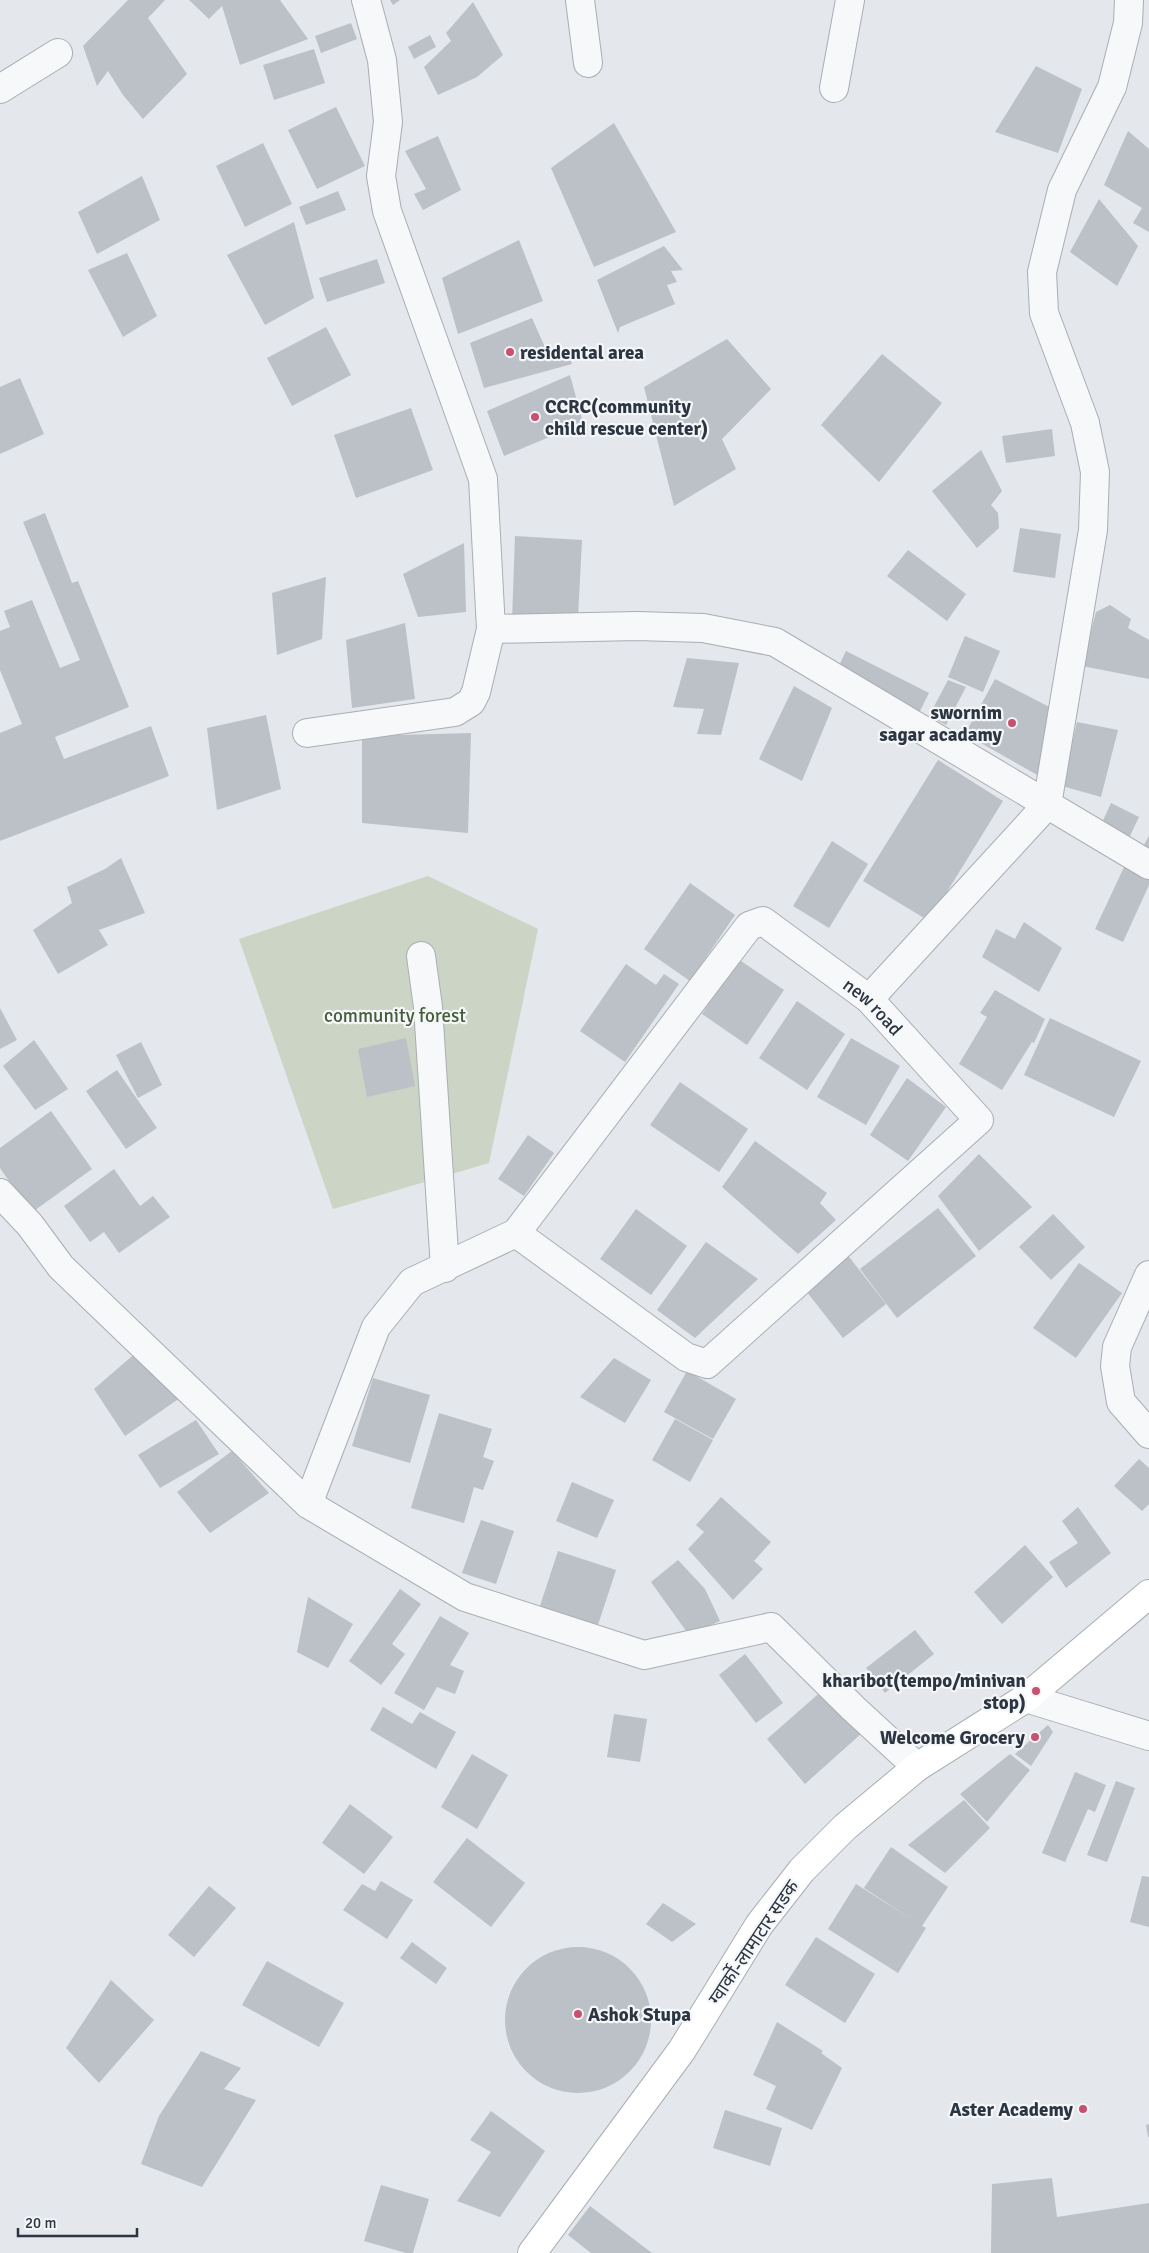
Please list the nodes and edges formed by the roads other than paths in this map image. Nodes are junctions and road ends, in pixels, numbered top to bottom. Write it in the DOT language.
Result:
graph roads {
  1 [pos="366,0"];
  2 [pos="580,0"];
  3 [pos="850,0"];
  4 [pos="1129,0"];
  5 [pos="58,53"];
  6 [pos="588,63"];
  7 [pos="834,88"];
  8 [pos="0,89"];
  9 [pos="491,630"];
  10 [pos="307,734"];
  11 [pos="1047,806"];
  12 [pos="1149,865"];
  13 [pos="421,956"];
  14 [pos="869,999"];
  15 [pos="0,1193"];
  16 [pos="516,1233"];
  17 [pos="446,1268"];
  18 [pos="1149,1275"];
  19 [pos="1149,1434"];
  20 [pos="308,1504"];
  21 [pos="1149,1594"];
  22 [pos="1026,1698"];
  23 [pos="1149,1736"];
  24 [pos="917,1767"];
  25 [pos="532,2253"];
  1 -- 9 [label="street"];
  2 -- 6 [label="street"];
  3 -- 7 [label="street"];
  4 -- 11 [label="street"];
  5 -- 8 [label="street"];
  9 -- 10 [label="street"];
  9 -- 11 [label="street"];
  11 -- 12 [label="street"];
  11 -- 14 [label="street"];
  13 -- 17 [label="street"];
  14 -- 16 [label="street, new road"];
  14 -- 16 [label="street, new road"];
  15 -- 20 [label="street"];
  16 -- 17 [label="street"];
  17 -- 20 [label="street"];
  18 -- 19 [label="street"];
  20 -- 24 [label="street"];
  21 -- 22 [label="main road, ग्वार्को-लामाटार सडक"];
  22 -- 23 [label="street"];
  22 -- 24 [label="main road, ग्वार्को-लामाटार सडक"];
  24 -- 25 [label="main road, ग्वार्को-लामाटार सडक"];
}
